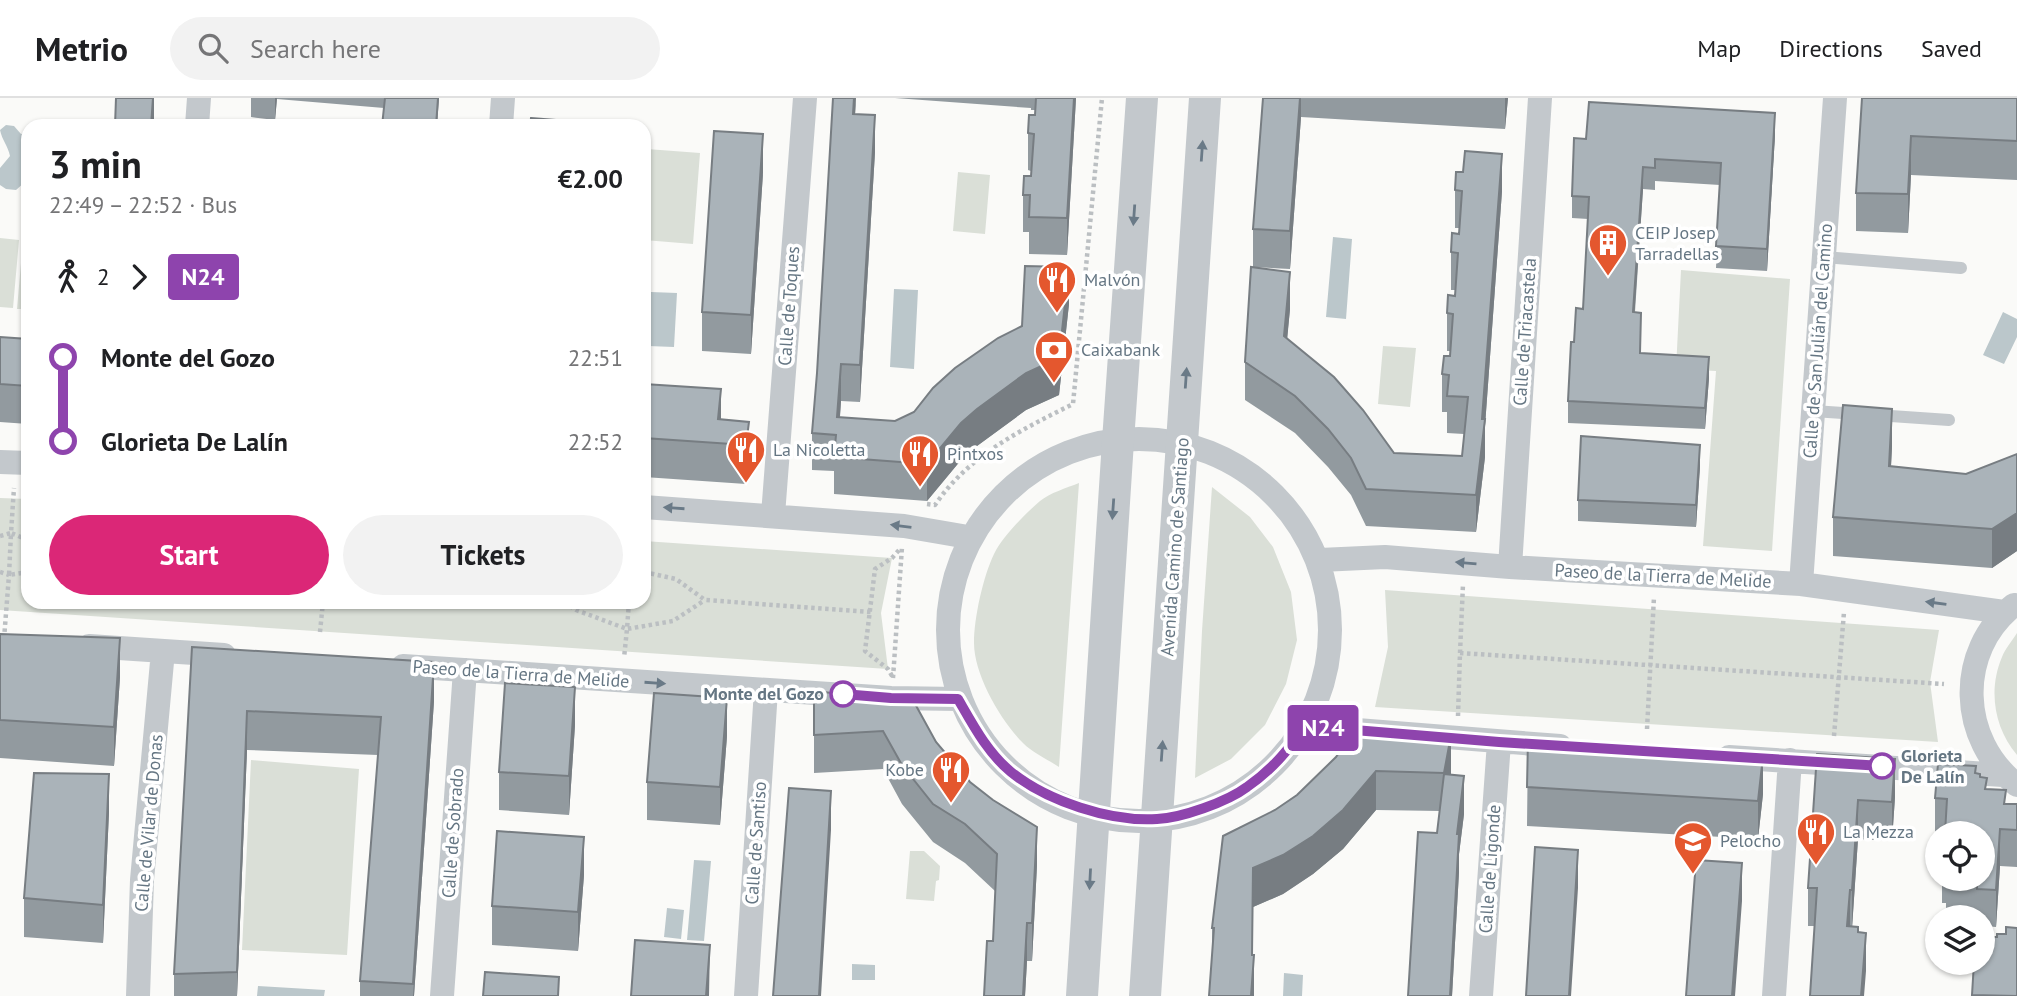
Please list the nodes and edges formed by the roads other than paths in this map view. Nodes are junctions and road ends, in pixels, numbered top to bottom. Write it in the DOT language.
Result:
graph roads {
  1 [pos="199,98"];
  2 [pos="503,98"];
  3 [pos="805,98"];
  4 [pos="1142,98"];
  5 [pos="1205,98"];
  6 [pos="1540,98"];
  7 [pos="1835,98"];
  8 [pos="198,119"];
  9 [pos="502,119"];
  10 [pos="1824,257"];
  11 [pos="1961,268"];
  12 [pos="1813,411"];
  13 [pos="1949,420"];
  14 [pos="1118,441"];
  15 [pos="1181,447"];
  16 [pos="0,462"];
  17 [pos="21,463"];
  18 [pos="651,506"];
  19 [pos="774,515"];
  20 [pos="968,537"];
  21 [pos="1320,560"];
  22 [pos="1510,567"];
  23 [pos="1801,584"];
  24 [pos="2010,607"];
  25 [pos="70,645"];
  26 [pos="163,651"];
  27 [pos="245,656"];
  28 [pos="381,665"];
  29 [pos="465,670"];
  30 [pos="766,690"];
  31 [pos="958,699"];
  32 [pos="1306,726"];
  33 [pos="1499,742"];
  34 [pos="1580,747"];
  35 [pos="1712,755"];
  36 [pos="1790,760"];
  37 [pos="2010,780"];
  38 [pos="1094,811"];
  39 [pos="1158,819"];
  40 [pos="138,996"];
  41 [pos="442,996"];
  42 [pos="746,996"];
  43 [pos="1083,996"];
  44 [pos="1145,996"];
  45 [pos="1481,996"];
  46 [pos="1774,996"];
  1 -- 8 [label="street"];
  2 -- 9 [label="street"];
  3 -- 19 [label="street, Calle de Toques"];
  4 -- 14 [label="street, one-way"];
  15 -- 5 [label="street, Avenida Camino de Santiago, one-way"];
  6 -- 22 [label="street, Calle de Triacastela"];
  7 -- 10 [label="street, Calle de San Julián del Camino"];
  10 -- 11 [label="lane"];
  10 -- 12 [label="street, Calle de San Julián del Camino"];
  12 -- 13 [label="lane"];
  12 -- 23 [label="street, Calle de San Julián del Camino"];
  14 -- 15 [label="street"];
  14 -- 20 [label="street"];
  14 -- 38 [label="street, one-way"];
  15 -- 21 [label="street"];
  39 -- 15 [label="street, Avenida Camino de Santiago, one-way"];
  16 -- 17 [label="street"];
  19 -- 18 [label="street, one-way"];
  20 -- 19 [label="street, one-way"];
  20 -- 31 [label="street"];
  22 -- 21 [label="street, Paseo de la Tierra de Melide, one-way"];
  21 -- 32 [label="street"];
  22 -- 23 [label="street, Paseo de la Tierra de Melide"];
  24 -- 23 [label="street, Paseo de la Tierra de Melide, one-way"];
  24 -- 37 [label="street"];
  25 -- 26 [label="street"];
  26 -- 27 [label="street"];
  26 -- 40 [label="street, Calle de Vilar de Donas"];
  28 -- 29 [label="street, Paseo de la Tierra de Melide"];
  29 -- 30 [label="street, Paseo de la Tierra de Melide, one-way"];
  29 -- 41 [label="street, Calle de Sobrado"];
  30 -- 31 [label="street, Paseo de la Tierra de Melide"];
  30 -- 42 [label="street, Calle de Santiso"];
  31 -- 38 [label="street"];
  32 -- 33 [label="street"];
  32 -- 39 [label="street"];
  33 -- 34 [label="street"];
  33 -- 45 [label="street, Calle de Ligonde"];
  35 -- 36 [label="street"];
  36 -- 37 [label="street"];
  36 -- 46 [label="street"];
  38 -- 39 [label="street"];
  38 -- 43 [label="street, one-way"];
  39 -- 44 [label="street, Avenida Camino de Santiago"];
}
